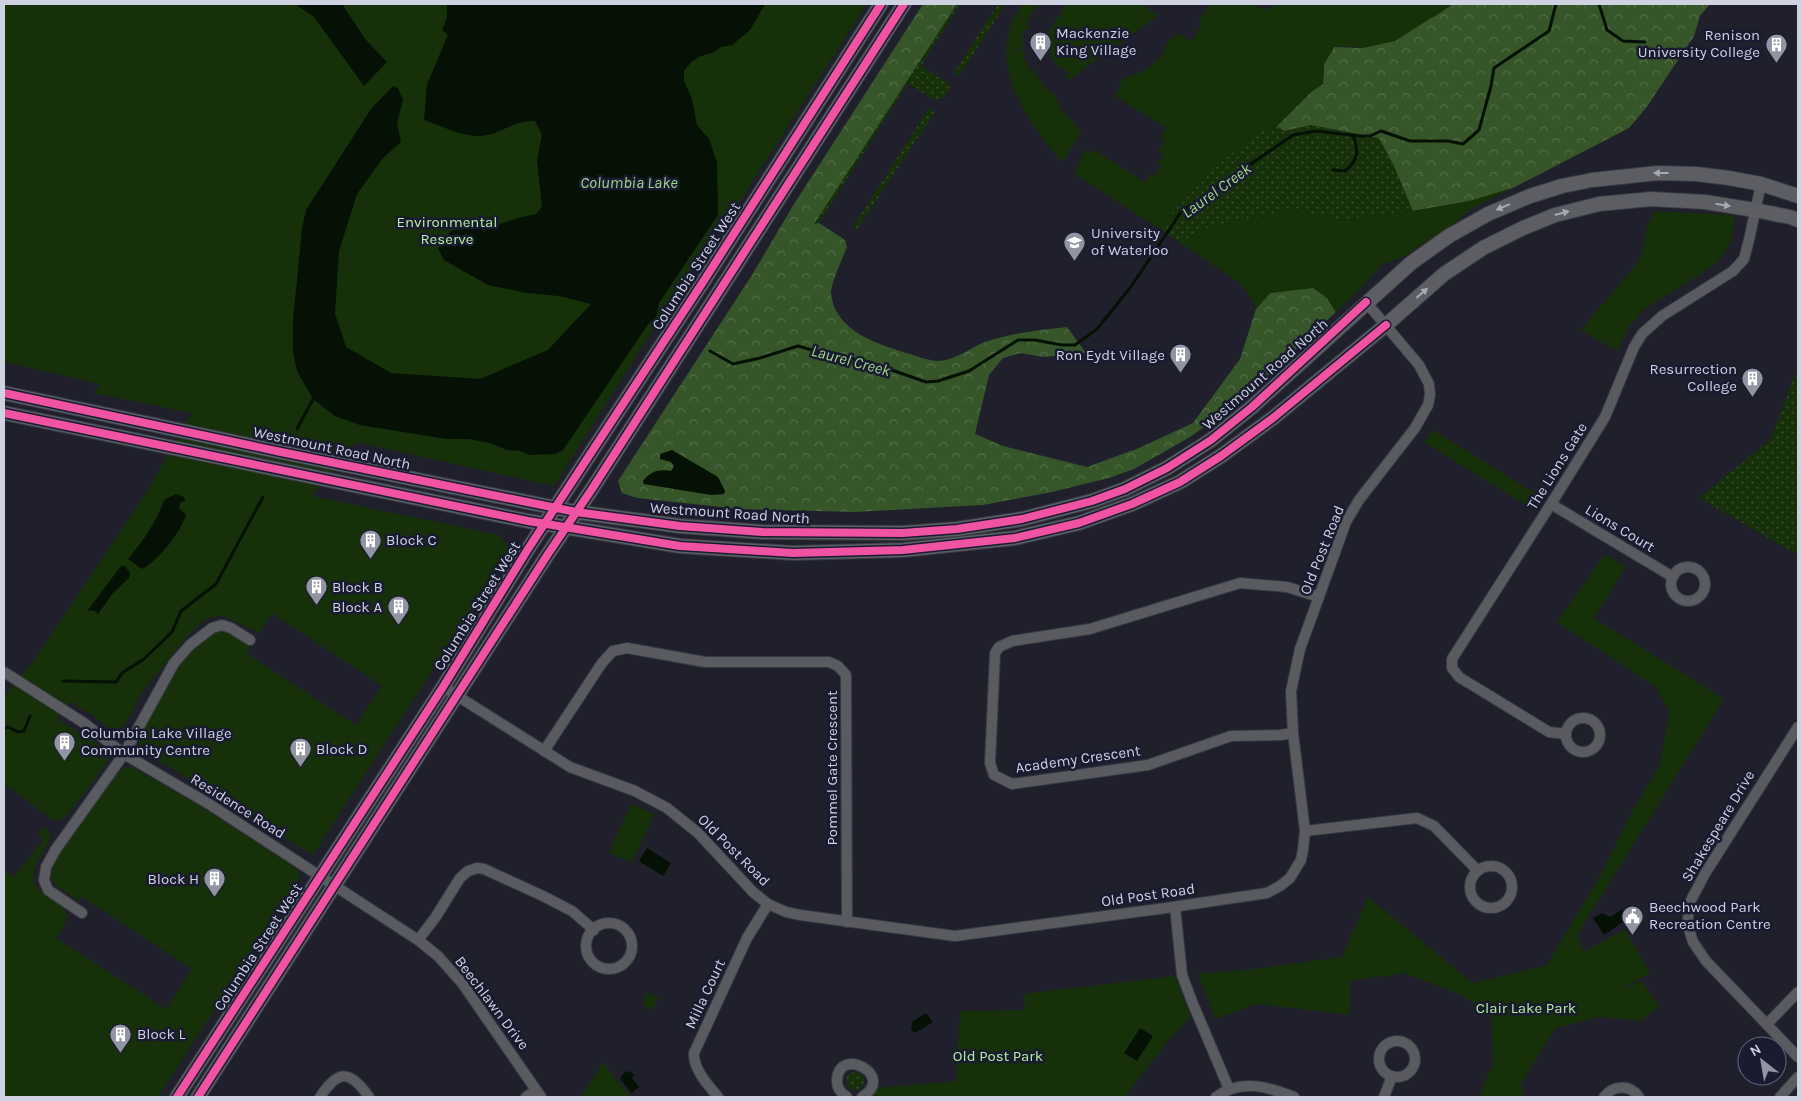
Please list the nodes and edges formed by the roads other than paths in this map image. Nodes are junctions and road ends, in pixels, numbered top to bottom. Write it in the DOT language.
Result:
graph roads {
  1 [pos="881,4"];
  2 [pos="904,4"];
  3 [pos="1761,184"];
  4 [pos="1798,196"];
  5 [pos="1755,210"];
  6 [pos="1798,220"];
  7 [pos="1366,302"];
  8 [pos="1386,325"];
  9 [pos="4,393"];
  10 [pos="4,413"];
  11 [pos="1551,504"];
  12 [pos="555,508"];
  13 [pos="576,512"];
  14 [pos="546,524"];
  15 [pos="566,527"];
  16 [pos="1673,577"];
  17 [pos="1319,596"];
  18 [pos="250,640"];
  19 [pos="4,672"];
  20 [pos="443,687"];
  21 [pos="458,696"];
  22 [pos="1798,727"];
  23 [pos="1293,733"];
  24 [pos="1566,734"];
  25 [pos="544,751"];
  26 [pos="124,754"];
  27 [pos="1305,831"];
  28 [pos="1477,870"];
  29 [pos="320,876"];
  30 [pos="334,886"];
  31 [pos="768,904"];
  32 [pos="1175,907"];
  33 [pos="82,913"];
  34 [pos="847,922"];
  35 [pos="594,930"];
  36 [pos="418,940"];
  37 [pos="1798,992"];
  38 [pos="1767,1024"];
  39 [pos="1798,1057"];
  40 [pos="1392,1076"];
  41 [pos="1798,1077"];
  42 [pos="1229,1089"];
  43 [pos="539,1094"];
  44 [pos="177,1097"];
  45 [pos="198,1097"];
  46 [pos="320,1097"];
  47 [pos="368,1097"];
  48 [pos="526,1097"];
  49 [pos="718,1097"];
  50 [pos="847,1097"];
  51 [pos="862,1097"];
  52 [pos="1216,1097"];
  53 [pos="1294,1097"];
  54 [pos="1384,1097"];
  55 [pos="1604,1097"];
  56 [pos="1639,1097"];
  57 [pos="1780,1097"];
  1 -- 12 [label="main road, Columbia Street West"];
  2 -- 13 [label="main road, Columbia Street West"];
  3 -- 4 [label="main road, Westmount Road North"];
  3 -- 5 [label="street, The Lions Gate"];
  3 -- 7 [label="main road, Westmount Road North, one-way"];
  5 -- 6 [label="main road"];
  8 -- 5 [label="main road, one-way"];
  5 -- 11 [label="street, The Lions Gate"];
  7 -- 8 [label="street, Old Post Road"];
  7 -- 13 [label="main road, Westmount Road North"];
  8 -- 15 [label="main road"];
  8 -- 17 [label="street, Old Post Road"];
  9 -- 12 [label="main road, Westmount Road North"];
  10 -- 14 [label="main road"];
  11 -- 16 [label="street, Lions Court"];
  11 -- 24 [label="street, The Lions Gate"];
  12 -- 13 [label="main road, Westmount Road North"];
  12 -- 14 [label="main road, Columbia Street West"];
  13 -- 15 [label="main road, Columbia Street West"];
  14 -- 15 [label="main road"];
  14 -- 20 [label="main road, Columbia Street West"];
  15 -- 21 [label="main road, Columbia Street West"];
  17 -- 23 [label="street, Old Post Road"];
  17 -- 23 [label="street, Academy Crescent"];
  18 -- 26 [label="street"];
  19 -- 26 [label="street, Residence Road"];
  20 -- 21 [label="street, Old Post Road"];
  20 -- 29 [label="main road, Columbia Street West"];
  21 -- 25 [label="street, Old Post Road"];
  21 -- 30 [label="main road, Columbia Street West"];
  22 -- 38 [label="street, Shakespeare Drive"];
  23 -- 27 [label="street, Old Post Road"];
  25 -- 31 [label="street, Old Post Road"];
  25 -- 34 [label="street, Pommel Gate Crescent"];
  26 -- 29 [label="street, Residence Road"];
  26 -- 33 [label="street"];
  27 -- 28 [label="street"];
  27 -- 32 [label="street, Old Post Road"];
  28 -- 28 [label="street"];
  29 -- 30 [label="street, Residence Road"];
  29 -- 44 [label="main road, Columbia Street West"];
  30 -- 36 [label="street, Beechlawn Drive"];
  30 -- 45 [label="main road, Columbia Street West"];
  31 -- 34 [label="street, Old Post Road"];
  31 -- 49 [label="street, Milla Court"];
  32 -- 34 [label="street, Old Post Road"];
  32 -- 42 [label="street"];
  35 -- 35 [label="street"];
  35 -- 36 [label="street"];
  36 -- 43 [label="street, Beechlawn Drive"];
  37 -- 38 [label="street"];
  38 -- 39 [label="street, Shakespeare Drive"];
  40 -- 54 [label="street"];
  41 -- 57 [label="street"];
  42 -- 52 [label="street"];
  42 -- 53 [label="street"];
  43 -- 48 [label="street"];
  46 -- 47 [label="street"];
  50 -- 51 [label="street"];
  55 -- 56 [label="street"];
}
